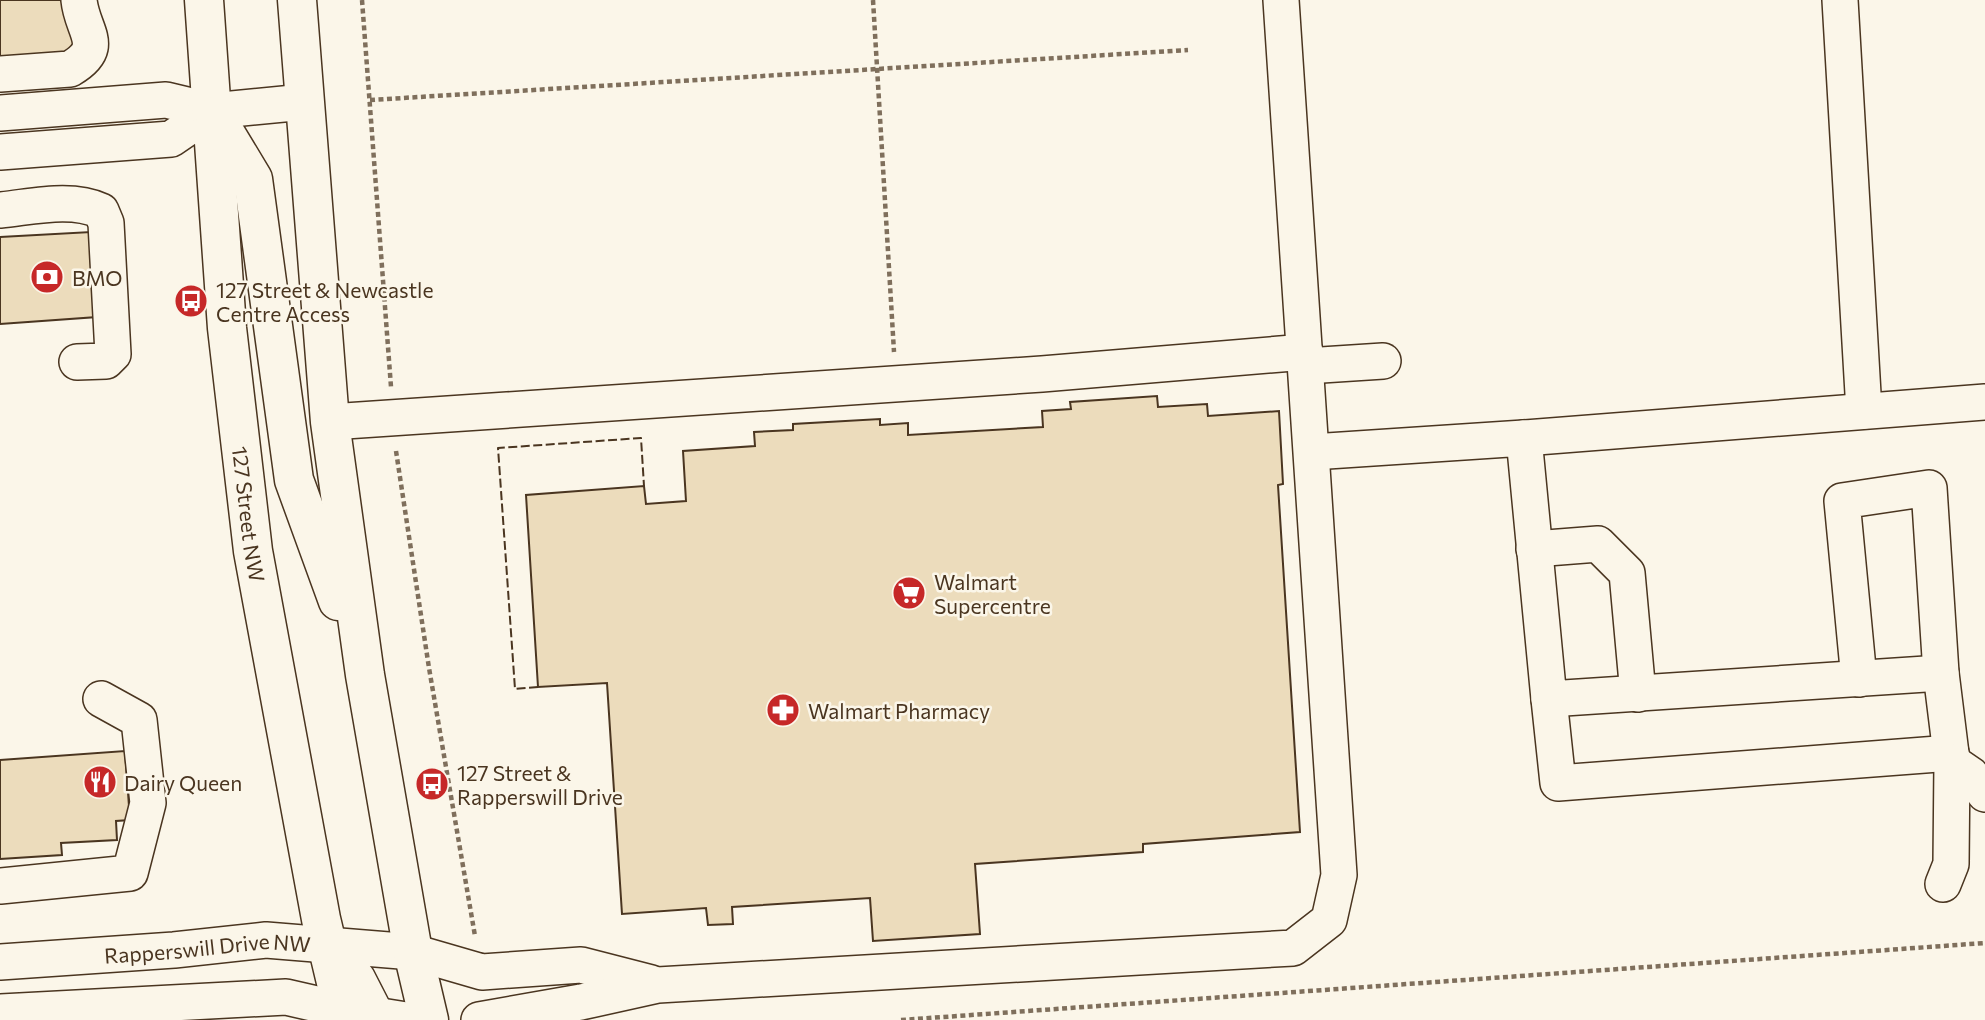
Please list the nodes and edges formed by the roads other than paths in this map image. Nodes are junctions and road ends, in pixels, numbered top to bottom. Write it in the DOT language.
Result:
graph roads {
  1 [pos="79,0"];
  2 [pos="204,0"];
  3 [pos="297,0"];
  4 [pos="1281,0"];
  5 [pos="1840,0"];
  6 [pos="0,74"];
  7 [pos="303,102"];
  8 [pos="212,111"];
  9 [pos="0,113"];
  10 [pos="0,152"];
  11 [pos="0,210"];
  12 [pos="1305,359"];
  13 [pos="1384,361"];
  14 [pos="77,362"];
  15 [pos="1985,402"];
  16 [pos="1864,411"];
  17 [pos="330,422"];
  18 [pos="1524,438"];
  19 [pos="1312,453"];
  20 [pos="1534,549"];
  21 [pos="1941,673"];
  22 [pos="365,675"];
  23 [pos="1859,679"];
  24 [pos="1638,694"];
  25 [pos="101,699"];
  26 [pos="1549,699"];
  27 [pos="1951,757"];
  28 [pos="1985,794"];
  29 [pos="1943,884"];
  30 [pos="0,886"];
  31 [pos="327,943"];
  32 [pos="413,952"];
  33 [pos="0,962"];
  34 [pos="658,985"];
  35 [pos="0,1012"];
  36 [pos="369,1017"];
  37 [pos="429,1020"];
  38 [pos="479,1020"];
  1 -- 6 [label="street"];
  2 -- 8 [label="main road, 127 Street NW"];
  3 -- 7 [label="main road"];
  4 -- 12 [label="street"];
  5 -- 16 [label="street"];
  7 -- 8 [label="street"];
  7 -- 17 [label="main road"];
  8 -- 9 [label="street"];
  8 -- 10 [label="street"];
  8 -- 22 [label="main road"];
  8 -- 31 [label="main road, 127 Street NW"];
  11 -- 14 [label="street"];
  12 -- 13 [label="street"];
  12 -- 17 [label="street"];
  12 -- 19 [label="street"];
  15 -- 16 [label="street"];
  16 -- 18 [label="street"];
  17 -- 22 [label="main road"];
  18 -- 19 [label="street"];
  18 -- 20 [label="street"];
  19 -- 34 [label="street"];
  20 -- 24 [label="street"];
  20 -- 26 [label="street"];
  21 -- 23 [label="street"];
  21 -- 23 [label="street"];
  21 -- 27 [label="street"];
  22 -- 32 [label="main road"];
  23 -- 24 [label="street"];
  24 -- 26 [label="street"];
  25 -- 30 [label="street"];
  26 -- 27 [label="street"];
  27 -- 28 [label="street"];
  27 -- 29 [label="street"];
  31 -- 32 [label="street, Rapperswill Drive NW"];
  31 -- 33 [label="street, Rapperswill Drive NW"];
  31 -- 36 [label="main road"];
  32 -- 34 [label="street, Rapperswill Drive NW"];
  32 -- 37 [label="main road"];
  34 -- 38 [label="street"];
  35 -- 36 [label="street"];
}
